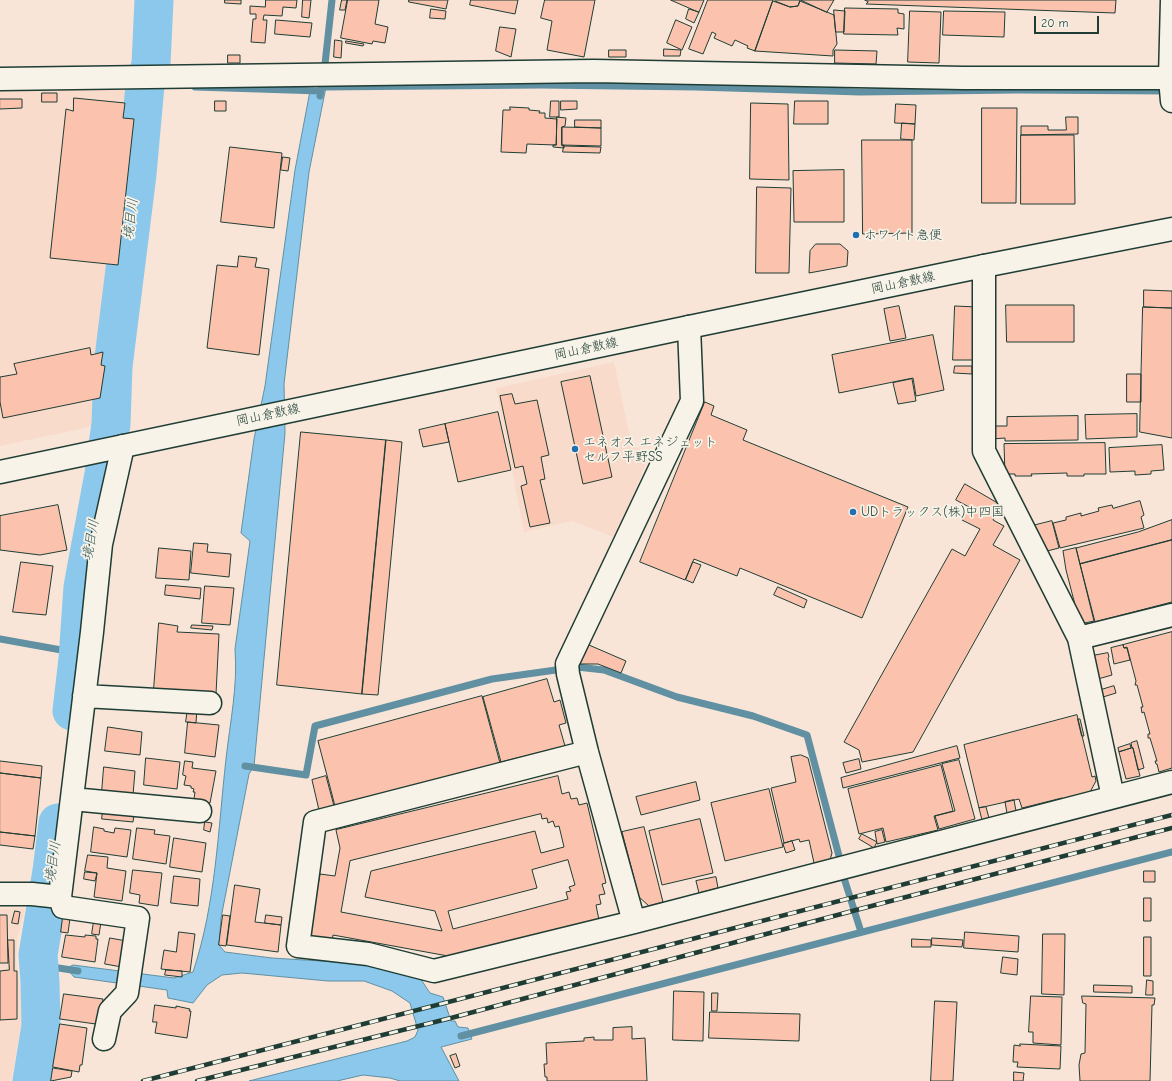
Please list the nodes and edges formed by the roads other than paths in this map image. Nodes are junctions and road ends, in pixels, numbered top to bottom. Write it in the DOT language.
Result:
graph roads {
  1 [pos="1172,0"];
  2 [pos="0,79"];
  3 [pos="1171,88"];
  4 [pos="1172,230"];
  5 [pos="984,266"];
  6 [pos="689,327"];
  7 [pos="123,446"];
  8 [pos="0,472"];
  9 [pos="1172,615"];
  10 [pos="1079,638"];
  11 [pos="84,696"];
  12 [pos="210,703"];
  13 [pos="587,752"];
  14 [pos="1172,782"];
  15 [pos="1113,797"];
  16 [pos="72,799"];
  17 [pos="200,811"];
  18 [pos="0,894"];
  19 [pos="58,897"];
  20 [pos="634,922"];
  21 [pos="104,1039"];
  1 -- 3 [label="street"];
  2 -- 3 [label="street"];
  4 -- 5 [label="street, 岡山倉敷線"];
  5 -- 6 [label="street, 岡山倉敷線"];
  5 -- 10 [label="street"];
  6 -- 7 [label="street, 岡山倉敷線"];
  6 -- 13 [label="street"];
  7 -- 8 [label="street, 岡山倉敷線"];
  7 -- 11 [label="street"];
  9 -- 10 [label="street"];
  10 -- 15 [label="street"];
  11 -- 12 [label="street"];
  11 -- 16 [label="street"];
  13 -- 20 [label="street"];
  13 -- 20 [label="street"];
  14 -- 15 [label="street"];
  15 -- 20 [label="street"];
  16 -- 17 [label="street"];
  16 -- 19 [label="street"];
  18 -- 19 [label="street"];
  19 -- 21 [label="street"];
}
